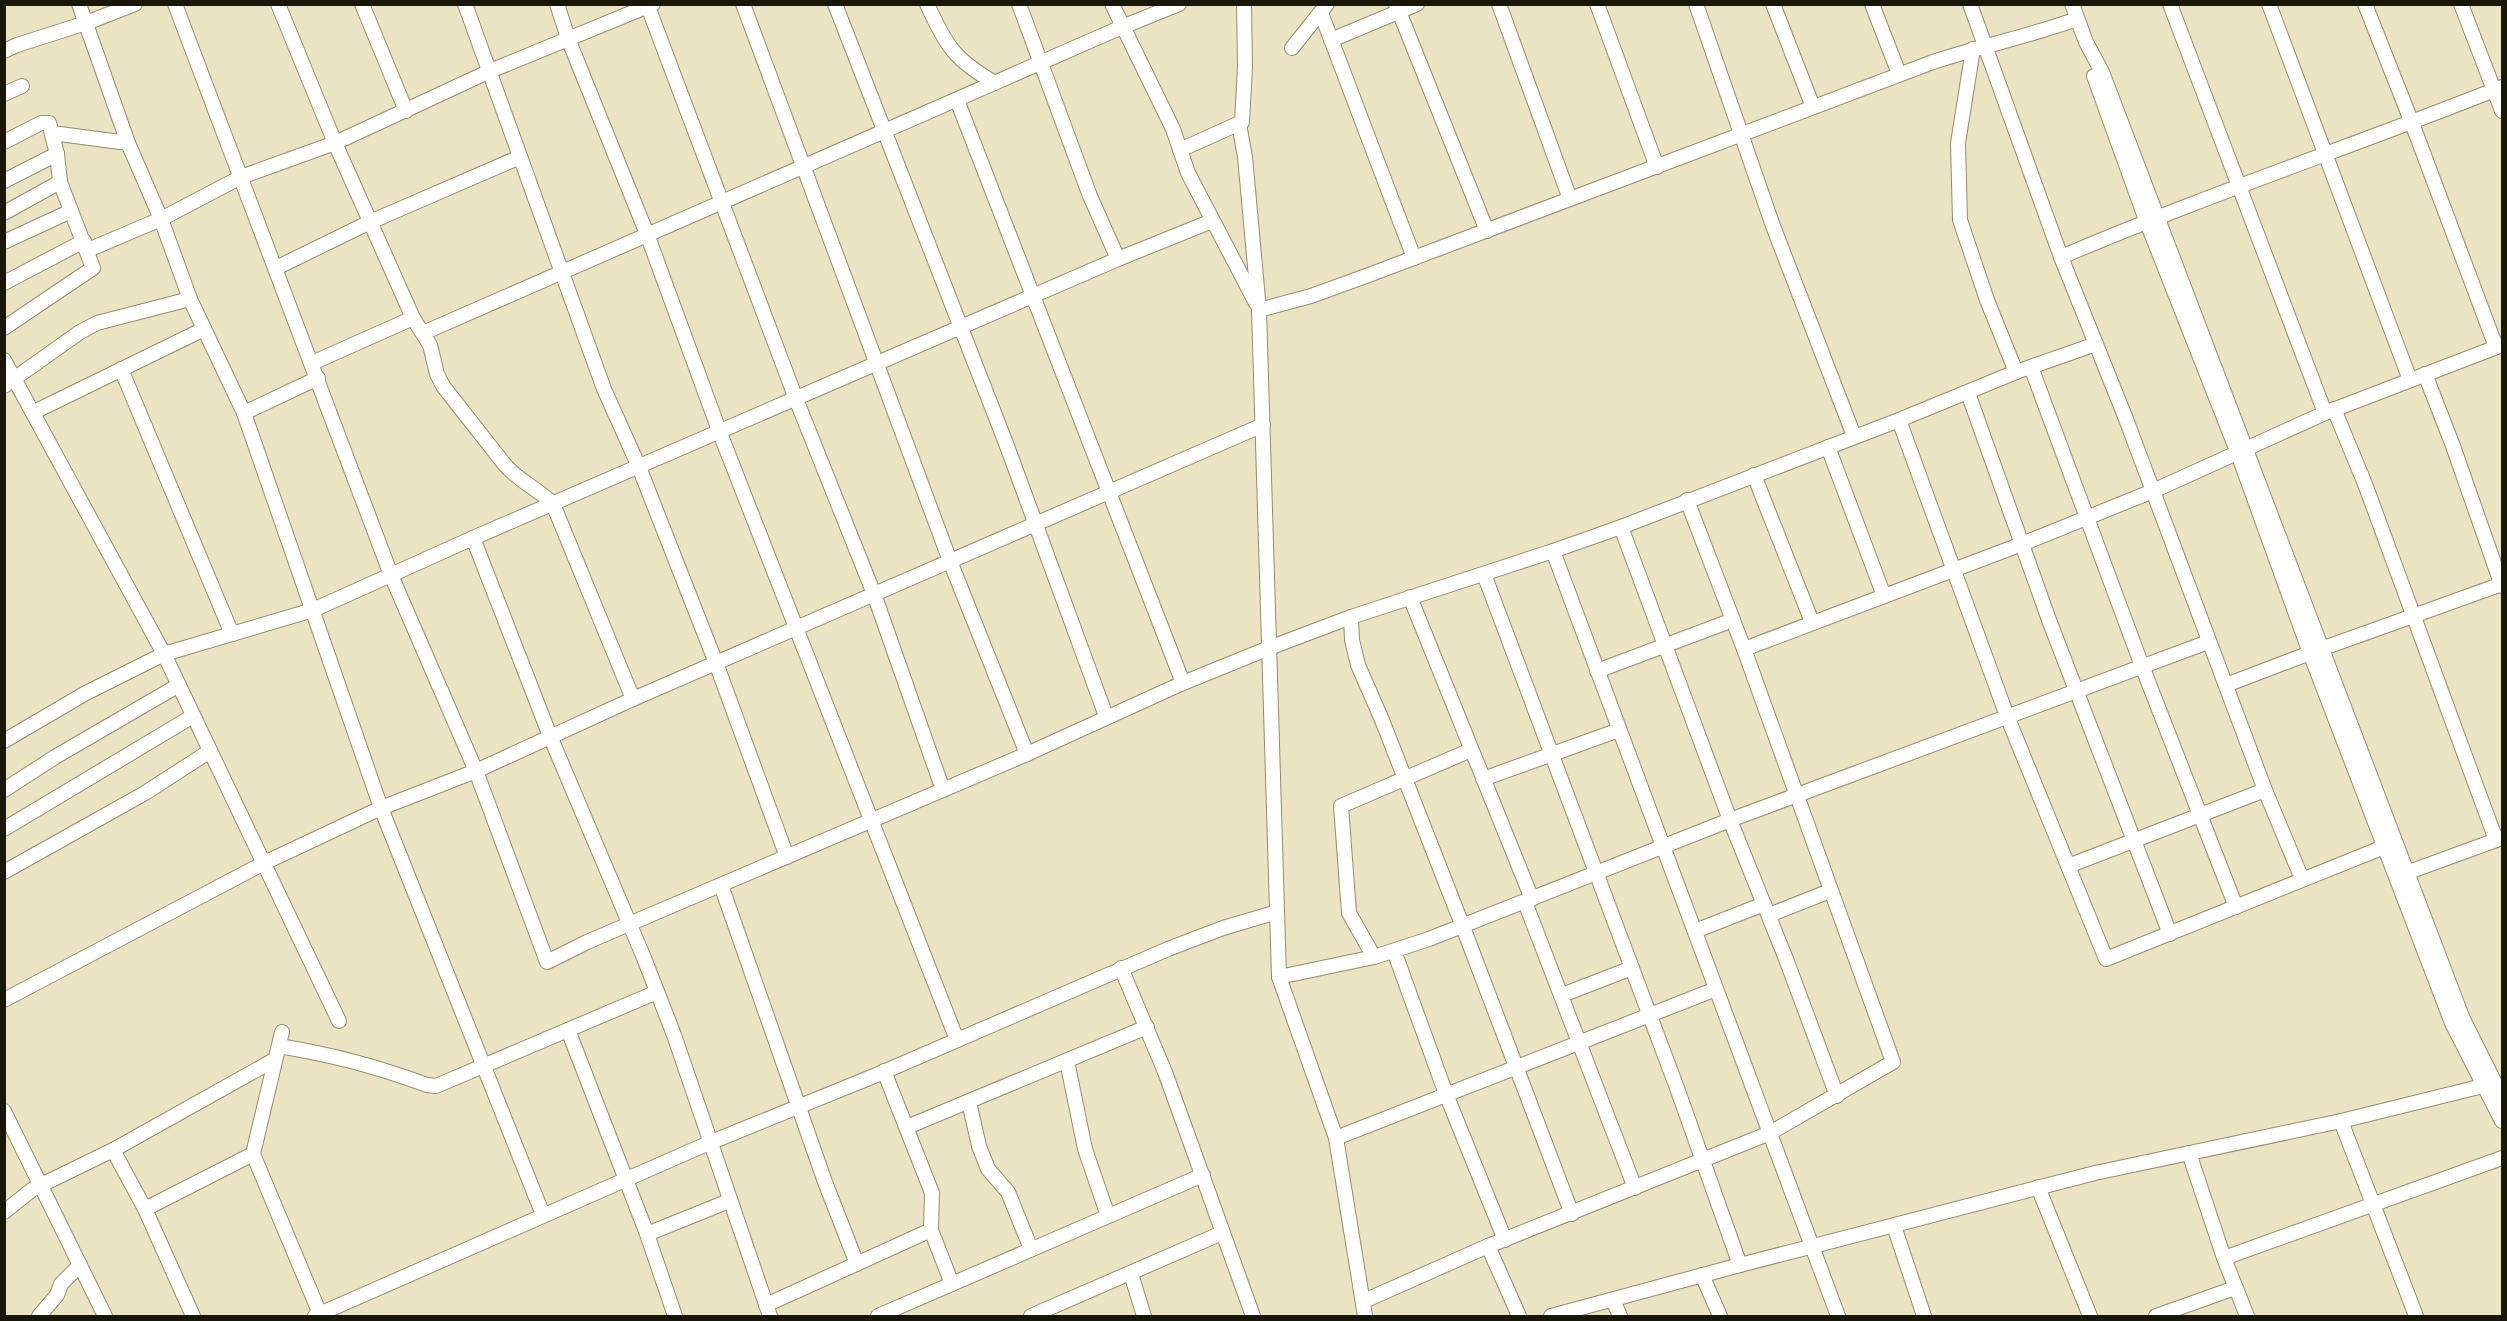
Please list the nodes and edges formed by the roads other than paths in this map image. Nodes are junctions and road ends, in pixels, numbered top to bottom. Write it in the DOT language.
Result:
graph roads {
  1 [pos="79,4"];
  2 [pos="135,4"];
  3 [pos="175,4"];
  4 [pos="278,4"];
  5 [pos="362,4"];
  6 [pos="465,4"];
  7 [pos="556,4"];
  8 [pos="743,4"];
  9 [pos="835,4"];
  10 [pos="927,4"];
  11 [pos="1019,4"];
  12 [pos="1112,4"];
  13 [pos="1179,4"];
  14 [pos="1244,4"];
  15 [pos="1417,4"];
  16 [pos="1499,4"];
  17 [pos="1597,4"];
  18 [pos="1696,4"];
  19 [pos="1773,4"];
  20 [pos="1872,4"];
  21 [pos="1970,4"];
  22 [pos="2072,4"];
  23 [pos="2170,4"];
  24 [pos="2269,4"];
  25 [pos="2365,4"];
  26 [pos="2461,4"];
  27 [pos="650,5"];
  28 [pos="1398,8"];
  29 [pos="1324,9"];
  30 [pos="2077,19"];
  31 [pos="86,23"];
  32 [pos="1122,27"];
  33 [pos="1331,40"];
  34 [pos="569,41"];
  35 [pos="1979,47"];
  36 [pos="1292,48"];
  37 [pos="4,51"];
  38 [pos="1042,62"];
  39 [pos="490,71"];
  40 [pos="1899,74"];
  41 [pos="995,83"];
  42 [pos="22,86"];
  43 [pos="2499,89"];
  44 [pos="4,94"];
  45 [pos="957,100"];
  46 [pos="1813,107"];
  47 [pos="406,111"];
  48 [pos="2502,111"];
  49 [pos="2412,123"];
  50 [pos="1239,124"];
  51 [pos="886,131"];
  52 [pos="52,133"];
  53 [pos="1740,134"];
  54 [pos="4,142"];
  55 [pos="128,143"];
  56 [pos="335,143"];
  57 [pos="1180,150"];
  58 [pos="57,154"];
  59 [pos="2326,155"];
  60 [pos="520,158"];
  61 [pos="802,166"];
  62 [pos="1657,167"];
  63 [pos="242,177"];
  64 [pos="4,181"];
  65 [pos="60,182"];
  66 [pos="2239,188"];
  67 [pos="1570,199"];
  68 [pos="720,202"];
  69 [pos="71,211"];
  70 [pos="4,213"];
  71 [pos="161,219"];
  72 [pos="2151,219"];
  73 [pos="1212,221"];
  74 [pos="370,222"];
  75 [pos="1487,231"];
  76 [pos="647,234"];
  77 [pos="4,242"];
  78 [pos="86,245"];
  79 [pos="2061,256"];
  80 [pos="1414,258"];
  81 [pos="1118,259"];
  82 [pos="276,268"];
  83 [pos="560,272"];
  84 [pos="4,283"];
  85 [pos="1035,296"];
  86 [pos="190,299"];
  87 [pos="1259,310"];
  88 [pos="413,318"];
  89 [pos="4,328"];
  90 [pos="959,328"];
  91 [pos="204,329"];
  92 [pos="423,333"];
  93 [pos="2096,344"];
  94 [pos="2499,346"];
  95 [pos="4,360"];
  96 [pos="312,363"];
  97 [pos="876,364"];
  98 [pos="2031,367"];
  99 [pos="121,369"];
  100 [pos="2016,372"];
  101 [pos="2425,374"];
  102 [pos="318,378"];
  103 [pos="2410,380"];
  104 [pos="10,382"];
  105 [pos="1968,393"];
  106 [pos="796,399"];
  107 [pos="2329,411"];
  108 [pos="34,412"];
  109 [pos="244,413"];
  110 [pos="1899,420"];
  111 [pos="1263,425"];
  112 [pos="720,433"];
  113 [pos="1854,436"];
  114 [pos="1828,447"];
  115 [pos="2241,450"];
  116 [pos="639,467"];
  117 [pos="1754,475"];
  118 [pos="2153,491"];
  119 [pos="1110,492"];
  120 [pos="1687,500"];
  121 [pos="553,504"];
  122 [pos="2087,518"];
  123 [pos="1034,524"];
  124 [pos="1621,527"];
  125 [pos="473,538"];
  126 [pos="2022,544"];
  127 [pos="1553,551"];
  128 [pos="951,561"];
  129 [pos="1954,569"];
  130 [pos="1484,574"];
  131 [pos="391,575"];
  132 [pos="2502,584"];
  133 [pos="874,594"];
  134 [pos="1884,596"];
  135 [pos="1410,597"];
  136 [pos="313,610"];
  137 [pos="2414,615"];
  138 [pos="1351,617"];
  139 [pos="1733,620"];
  140 [pos="1812,622"];
  141 [pos="796,628"];
  142 [pos="232,634"];
  143 [pos="2208,642"];
  144 [pos="1666,644"];
  145 [pos="1269,648"];
  146 [pos="1744,649"];
  147 [pos="2316,651"];
  148 [pos="164,654"];
  149 [pos="716,663"];
  150 [pos="2142,666"];
  151 [pos="1597,671"];
  152 [pos="1183,682"];
  153 [pos="178,685"];
  154 [pos="2226,685"];
  155 [pos="2076,691"];
  156 [pos="633,699"];
  157 [pos="193,716"];
  158 [pos="1106,716"];
  159 [pos="2007,717"];
  160 [pos="1619,730"];
  161 [pos="550,736"];
  162 [pos="4,741"];
  163 [pos="1471,750"];
  164 [pos="210,751"];
  165 [pos="1027,754"];
  166 [pos="1551,755"];
  167 [pos="476,771"];
  168 [pos="1405,778"];
  169 [pos="1483,779"];
  170 [pos="4,790"];
  171 [pos="943,790"];
  172 [pos="2265,790"];
  173 [pos="1797,796"];
  174 [pos="381,808"];
  175 [pos="2200,815"];
  176 [pos="1730,820"];
  177 [pos="871,821"];
  178 [pos="4,829"];
  179 [pos="2499,839"];
  180 [pos="2134,842"];
  181 [pos="1663,846"];
  182 [pos="2384,847"];
  183 [pos="787,857"];
  184 [pos="264,863"];
  185 [pos="2068,866"];
  186 [pos="4,872"];
  187 [pos="1598,873"];
  188 [pos="2406,873"];
  189 [pos="2302,879"];
  190 [pos="722,885"];
  191 [pos="1830,891"];
  192 [pos="1528,901"];
  193 [pos="2236,907"];
  194 [pos="1767,909"];
  195 [pos="1277,912"];
  196 [pos="629,925"];
  197 [pos="1463,927"];
  198 [pos="1695,931"];
  199 [pos="2170,934"];
  200 [pos="1394,951"];
  201 [pos="1374,957"];
  202 [pos="1121,968"];
  203 [pos="1632,968"];
  204 [pos="1279,977"];
  205 [pos="1716,988"];
  206 [pos="657,992"];
  207 [pos="1562,995"];
  208 [pos="4,1000"];
  209 [pos="1649,1014"];
  210 [pos="339,1021"];
  211 [pos="1147,1027"];
  212 [pos="568,1030"];
  213 [pos="957,1040"];
  214 [pos="1579,1042"];
  215 [pos="278,1046"];
  216 [pos="1067,1061"];
  217 [pos="485,1066"];
  218 [pos="1515,1067"];
  219 [pos="884,1071"];
  220 [pos="2493,1083"];
  221 [pos="1446,1094"];
  222 [pos="1837,1096"];
  223 [pos="2502,1097"];
  224 [pos="969,1102"];
  225 [pos="800,1106"];
  226 [pos="4,1111"];
  227 [pos="2341,1121"];
  228 [pos="2502,1121"];
  229 [pos="907,1127"];
  230 [pos="1770,1133"];
  231 [pos="1336,1138"];
  232 [pos="709,1143"];
  233 [pos="113,1150"];
  234 [pos="2189,1153"];
  235 [pos="253,1154"];
  236 [pos="2502,1158"];
  237 [pos="1703,1160"];
  238 [pos="1203,1176"];
  239 [pos="626,1179"];
  240 [pos="41,1185"];
  241 [pos="2038,1187"];
  242 [pos="1635,1188"];
  243 [pos="729,1201"];
  244 [pos="2372,1204"];
  245 [pos="145,1209"];
  246 [pos="4,1212"];
  247 [pos="1572,1214"];
  248 [pos="543,1215"];
  249 [pos="1108,1216"];
  250 [pos="1894,1226"];
  251 [pos="931,1230"];
  252 [pos="1222,1233"];
  253 [pos="647,1234"];
  254 [pos="1505,1239"];
  255 [pos="1488,1246"];
  256 [pos="1812,1247"];
  257 [pos="1031,1250"];
  258 [pos="2224,1258"];
  259 [pos="856,1264"];
  260 [pos="80,1265"];
  261 [pos="1740,1265"];
  262 [pos="1131,1274"];
  263 [pos="1702,1275"];
  264 [pos="952,1284"];
  265 [pos="2235,1288"];
  266 [pos="1613,1300"];
  267 [pos="1364,1301"];
  268 [pos="768,1311"];
  269 [pos="2171,1314"];
  270 [pos="1040,1315"];
  271 [pos="317,1316"];
  272 [pos="881,1316"];
  273 [pos="39,1317"];
  274 [pos="105,1317"];
  275 [pos="193,1317"];
  276 [pos="675,1317"];
  277 [pos="1144,1317"];
  278 [pos="1253,1317"];
  279 [pos="1365,1317"];
  280 [pos="1518,1317"];
  281 [pos="1551,1317"];
  282 [pos="1620,1317"];
  283 [pos="1720,1317"];
  284 [pos="1838,1317"];
  285 [pos="1924,1317"];
  286 [pos="2090,1317"];
  287 [pos="2156,1317"];
  288 [pos="2247,1317"];
  289 [pos="2415,1317"];
  1 -- 31 [label="street"];
  2 -- 31 [label="street"];
  3 -- 63 [label="street"];
  4 -- 56 [label="street"];
  5 -- 47 [label="street"];
  6 -- 39 [label="street"];
  7 -- 34 [label="street"];
  8 -- 61 [label="street"];
  9 -- 51 [label="street"];
  10 -- 41 [label="street"];
  11 -- 38 [label="street"];
  12 -- 32 [label="street"];
  13 -- 32 [label="street"];
  14 -- 50 [label="street"];
  15 -- 28 [label="street"];
  16 -- 67 [label="street"];
  17 -- 62 [label="street"];
  18 -- 53 [label="street"];
  19 -- 46 [label="street"];
  20 -- 40 [label="street"];
  21 -- 35 [label="street"];
  22 -- 30 [label="street"];
  23 -- 66 [label="street"];
  24 -- 59 [label="street"];
  25 -- 49 [label="street"];
  26 -- 43 [label="street"];
  27 -- 34 [label="street"];
  27 -- 68 [label="street"];
  28 -- 33 [label="street"];
  28 -- 75 [label="street"];
  29 -- 33 [label="street"];
  29 -- 36 [label="street"];
  30 -- 35 [label="street"];
  30 -- 72 [label="street"];
  31 -- 37 [label="street"];
  31 -- 55 [label="street"];
  32 -- 38 [label="street"];
  32 -- 57 [label="street"];
  33 -- 80 [label="street"];
  34 -- 39 [label="street"];
  34 -- 76 [label="street"];
  35 -- 40 [label="street"];
  35 -- 79 [label="street"];
  35 -- 100 [label="street"];
  38 -- 41 [label="street"];
  38 -- 81 [label="street"];
  39 -- 47 [label="street"];
  39 -- 60 [label="street"];
  40 -- 46 [label="street"];
  41 -- 45 [label="street"];
  42 -- 44 [label="street"];
  43 -- 48 [label="street"];
  43 -- 49 [label="street"];
  45 -- 51 [label="street"];
  45 -- 85 [label="street"];
  46 -- 53 [label="street"];
  47 -- 56 [label="street"];
  49 -- 59 [label="street"];
  49 -- 94 [label="street"];
  50 -- 57 [label="street"];
  50 -- 87 [label="street"];
  51 -- 61 [label="street"];
  51 -- 90 [label="street"];
  52 -- 54 [label="street"];
  52 -- 55 [label="street"];
  52 -- 58 [label="street"];
  53 -- 62 [label="street"];
  53 -- 113 [label="street"];
  55 -- 71 [label="street"];
  56 -- 63 [label="street"];
  56 -- 74 [label="street"];
  57 -- 73 [label="street"];
  58 -- 64 [label="street"];
  58 -- 65 [label="street"];
  59 -- 66 [label="street"];
  59 -- 103 [label="street"];
  60 -- 74 [label="street"];
  60 -- 83 [label="street"];
  61 -- 68 [label="street"];
  61 -- 97 [label="street"];
  62 -- 67 [label="street"];
  63 -- 71 [label="street"];
  63 -- 82 [label="street"];
  65 -- 69 [label="street"];
  65 -- 70 [label="street"];
  66 -- 72 [label="street"];
  66 -- 107 [label="street"];
  67 -- 75 [label="street"];
  68 -- 76 [label="street"];
  68 -- 106 [label="street"];
  69 -- 77 [label="street"];
  69 -- 78 [label="street"];
  71 -- 78 [label="street"];
  71 -- 86 [label="street"];
  72 -- 79 [label="street"];
  72 -- 115 [label="street"];
  73 -- 81 [label="street"];
  73 -- 87 [label="street"];
  74 -- 82 [label="street"];
  74 -- 88 [label="street"];
  75 -- 80 [label="street"];
  76 -- 83 [label="street"];
  76 -- 112 [label="street"];
  78 -- 84 [label="street"];
  78 -- 89 [label="street"];
  79 -- 93 [label="street"];
  80 -- 87 [label="street"];
  81 -- 85 [label="street"];
  82 -- 96 [label="street"];
  83 -- 92 [label="street"];
  83 -- 116 [label="street"];
  85 -- 90 [label="street"];
  85 -- 119 [label="street"];
  86 -- 91 [label="street"];
  86 -- 104 [label="street"];
  87 -- 111 [label="street"];
  88 -- 92 [label="street"];
  88 -- 96 [label="street"];
  90 -- 97 [label="street"];
  90 -- 123 [label="street"];
  91 -- 99 [label="street"];
  91 -- 109 [label="street"];
  92 -- 121 [label="street"];
  93 -- 98 [label="street"];
  93 -- 118 [label="street"];
  94 -- 101 [label="street"];
  95 -- 104 [label="street"];
  96 -- 102 [label="street"];
  97 -- 106 [label="street"];
  97 -- 128 [label="street"];
  98 -- 100 [label="street"];
  98 -- 122 [label="street"];
  99 -- 108 [label="street"];
  99 -- 142 [label="street"];
  100 -- 105 [label="street"];
  101 -- 103 [label="street"];
  101 -- 132 [label="street"];
  102 -- 109 [label="street"];
  102 -- 131 [label="street"];
  103 -- 107 [label="street"];
  104 -- 108 [label="street"];
  105 -- 110 [label="street"];
  105 -- 126 [label="street"];
  106 -- 112 [label="street"];
  106 -- 133 [label="street"];
  107 -- 115 [label="street"];
  107 -- 137 [label="street"];
  108 -- 148 [label="street"];
  109 -- 136 [label="street"];
  110 -- 113 [label="street"];
  110 -- 129 [label="street"];
  111 -- 119 [label="street"];
  111 -- 145 [label="street"];
  112 -- 116 [label="street"];
  112 -- 141 [label="street"];
  113 -- 114 [label="street"];
  114 -- 117 [label="street"];
  114 -- 134 [label="street"];
  115 -- 118 [label="street"];
  115 -- 147 [label="street"];
  116 -- 121 [label="street"];
  116 -- 149 [label="street"];
  117 -- 120 [label="street"];
  117 -- 140 [label="street"];
  118 -- 122 [label="street"];
  118 -- 143 [label="street"];
  119 -- 123 [label="street"];
  119 -- 152 [label="street"];
  120 -- 124 [label="street"];
  120 -- 139 [label="street"];
  121 -- 125 [label="street"];
  121 -- 156 [label="street"];
  122 -- 126 [label="street"];
  122 -- 150 [label="street"];
  123 -- 128 [label="street"];
  123 -- 158 [label="street"];
  124 -- 127 [label="street"];
  124 -- 144 [label="street"];
  125 -- 131 [label="street"];
  125 -- 161 [label="street"];
  126 -- 129 [label="street"];
  126 -- 155 [label="street"];
  127 -- 130 [label="street"];
  127 -- 151 [label="street"];
  128 -- 133 [label="street"];
  128 -- 165 [label="street"];
  129 -- 134 [label="street"];
  129 -- 159 [label="street"];
  130 -- 135 [label="street"];
  130 -- 166 [label="street"];
  131 -- 136 [label="street"];
  131 -- 167 [label="street"];
  132 -- 137 [label="street"];
  133 -- 141 [label="street"];
  133 -- 171 [label="street"];
  134 -- 140 [label="street"];
  135 -- 138 [label="street"];
  135 -- 163 [label="street"];
  136 -- 142 [label="street"];
  136 -- 174 [label="street"];
  137 -- 147 [label="street"];
  137 -- 179 [label="street"];
  138 -- 145 [label="street"];
  138 -- 168 [label="street"];
  139 -- 144 [label="street"];
  139 -- 146 [label="street"];
  140 -- 146 [label="street"];
  141 -- 149 [label="street"];
  141 -- 177 [label="street"];
  142 -- 148 [label="street"];
  143 -- 150 [label="street"];
  143 -- 154 [label="street"];
  144 -- 151 [label="street"];
  144 -- 176 [label="street"];
  145 -- 152 [label="street"];
  145 -- 195 [label="street"];
  146 -- 173 [label="street"];
  147 -- 154 [label="street"];
  147 -- 182 [label="street"];
  147 -- 188 [label="street"];
  148 -- 153 [label="street"];
  148 -- 162 [label="street"];
  149 -- 156 [label="street"];
  149 -- 183 [label="street"];
  150 -- 155 [label="street"];
  150 -- 175 [label="street"];
  151 -- 160 [label="street"];
  152 -- 158 [label="street"];
  153 -- 157 [label="street"];
  153 -- 170 [label="street"];
  154 -- 172 [label="street"];
  155 -- 159 [label="street"];
  155 -- 180 [label="street"];
  156 -- 161 [label="street"];
  157 -- 164 [label="street"];
  157 -- 178 [label="street"];
  158 -- 165 [label="street"];
  159 -- 173 [label="street"];
  159 -- 185 [label="street"];
  160 -- 166 [label="street"];
  160 -- 181 [label="street"];
  161 -- 167 [label="street"];
  161 -- 196 [label="street"];
  163 -- 168 [label="street"];
  163 -- 169 [label="street"];
  164 -- 184 [label="street"];
  164 -- 186 [label="street"];
  165 -- 171 [label="street"];
  166 -- 169 [label="street"];
  166 -- 187 [label="street"];
  167 -- 174 [label="street"];
  167 -- 196 [label="street"];
  168 -- 197 [label="street"];
  168 -- 201 [label="street"];
  169 -- 192 [label="street"];
  171 -- 177 [label="street"];
  172 -- 175 [label="street"];
  172 -- 189 [label="street"];
  173 -- 176 [label="street"];
  173 -- 191 [label="street"];
  174 -- 184 [label="street"];
  174 -- 217 [label="street"];
  175 -- 180 [label="street"];
  175 -- 193 [label="street"];
  176 -- 181 [label="street"];
  176 -- 194 [label="street"];
  177 -- 183 [label="street"];
  177 -- 213 [label="street"];
  179 -- 188 [label="street"];
  180 -- 185 [label="street"];
  180 -- 199 [label="street"];
  181 -- 187 [label="street"];
  181 -- 198 [label="street"];
  182 -- 189 [label="street"];
  182 -- 220 [label="street"];
  183 -- 190 [label="street"];
  184 -- 208 [label="street"];
  184 -- 210 [label="street"];
  185 -- 199 [label="street"];
  187 -- 192 [label="street"];
  187 -- 203 [label="street"];
  188 -- 220 [label="street"];
  189 -- 193 [label="street"];
  190 -- 196 [label="street"];
  190 -- 225 [label="street"];
  191 -- 194 [label="street"];
  191 -- 222 [label="street"];
  192 -- 197 [label="street"];
  192 -- 207 [label="street"];
  193 -- 199 [label="street"];
  194 -- 198 [label="street"];
  194 -- 222 [label="street"];
  195 -- 202 [label="street"];
  195 -- 204 [label="street"];
  196 -- 206 [label="street"];
  197 -- 200 [label="street"];
  197 -- 218 [label="street"];
  198 -- 205 [label="street"];
  200 -- 201 [label="street"];
  200 -- 221 [label="street"];
  201 -- 204 [label="street"];
  202 -- 211 [label="street"];
  202 -- 213 [label="street"];
  203 -- 207 [label="street"];
  203 -- 209 [label="street"];
  204 -- 231 [label="street"];
  205 -- 209 [label="street"];
  205 -- 230 [label="street"];
  206 -- 212 [label="street"];
  206 -- 232 [label="street"];
  207 -- 214 [label="street"];
  209 -- 214 [label="street"];
  209 -- 237 [label="street"];
  211 -- 216 [label="street"];
  211 -- 238 [label="street"];
  212 -- 217 [label="street"];
  212 -- 239 [label="street"];
  213 -- 219 [label="street"];
  214 -- 218 [label="street"];
  214 -- 242 [label="street"];
  215 -- 217 [label="street"];
  215 -- 233 [label="street"];
  215 -- 235 [label="street"];
  216 -- 224 [label="street"];
  216 -- 249 [label="street"];
  217 -- 248 [label="street"];
  218 -- 221 [label="street"];
  218 -- 247 [label="street"];
  219 -- 225 [label="street"];
  219 -- 229 [label="street"];
  220 -- 223 [label="street"];
  220 -- 227 [label="street"];
  220 -- 228 [label="street"];
  221 -- 231 [label="street"];
  221 -- 254 [label="street"];
  222 -- 230 [label="street"];
  224 -- 229 [label="street"];
  224 -- 257 [label="street"];
  225 -- 232 [label="street"];
  225 -- 259 [label="street"];
  226 -- 240 [label="street"];
  227 -- 234 [label="street"];
  227 -- 244 [label="street"];
  229 -- 251 [label="street"];
  230 -- 237 [label="street"];
  230 -- 256 [label="street"];
  231 -- 267 [label="street"];
  232 -- 239 [label="street"];
  232 -- 243 [label="street"];
  233 -- 240 [label="street"];
  233 -- 245 [label="street"];
  234 -- 241 [label="street"];
  234 -- 258 [label="street"];
  235 -- 245 [label="street"];
  235 -- 271 [label="street"];
  236 -- 244 [label="street"];
  237 -- 242 [label="street"];
  237 -- 261 [label="street"];
  238 -- 249 [label="street"];
  238 -- 252 [label="street"];
  239 -- 248 [label="street"];
  239 -- 253 [label="street"];
  240 -- 246 [label="street"];
  240 -- 260 [label="street"];
  241 -- 250 [label="street"];
  241 -- 286 [label="street"];
  242 -- 247 [label="street"];
  243 -- 253 [label="street"];
  243 -- 268 [label="street"];
  244 -- 258 [label="street"];
  244 -- 289 [label="street"];
  245 -- 275 [label="street"];
  247 -- 254 [label="street"];
  248 -- 271 [label="street"];
  249 -- 257 [label="street"];
  250 -- 256 [label="street"];
  250 -- 285 [label="street"];
  251 -- 259 [label="street"];
  251 -- 264 [label="street"];
  252 -- 262 [label="street"];
  252 -- 278 [label="street"];
  253 -- 276 [label="street"];
  254 -- 255 [label="street"];
  255 -- 267 [label="street"];
  255 -- 280 [label="street"];
  256 -- 261 [label="street"];
  256 -- 284 [label="street"];
  257 -- 264 [label="street"];
  258 -- 265 [label="street"];
  259 -- 268 [label="street"];
  260 -- 273 [label="street"];
  260 -- 274 [label="street"];
  261 -- 263 [label="street"];
  262 -- 270 [label="street"];
  262 -- 277 [label="street"];
  263 -- 266 [label="street"];
  263 -- 283 [label="street"];
  264 -- 272 [label="street"];
  265 -- 269 [label="street"];
  265 -- 288 [label="street"];
  266 -- 281 [label="street"];
  266 -- 282 [label="street"];
  267 -- 279 [label="street"];
  269 -- 287 [label="street"];
}
